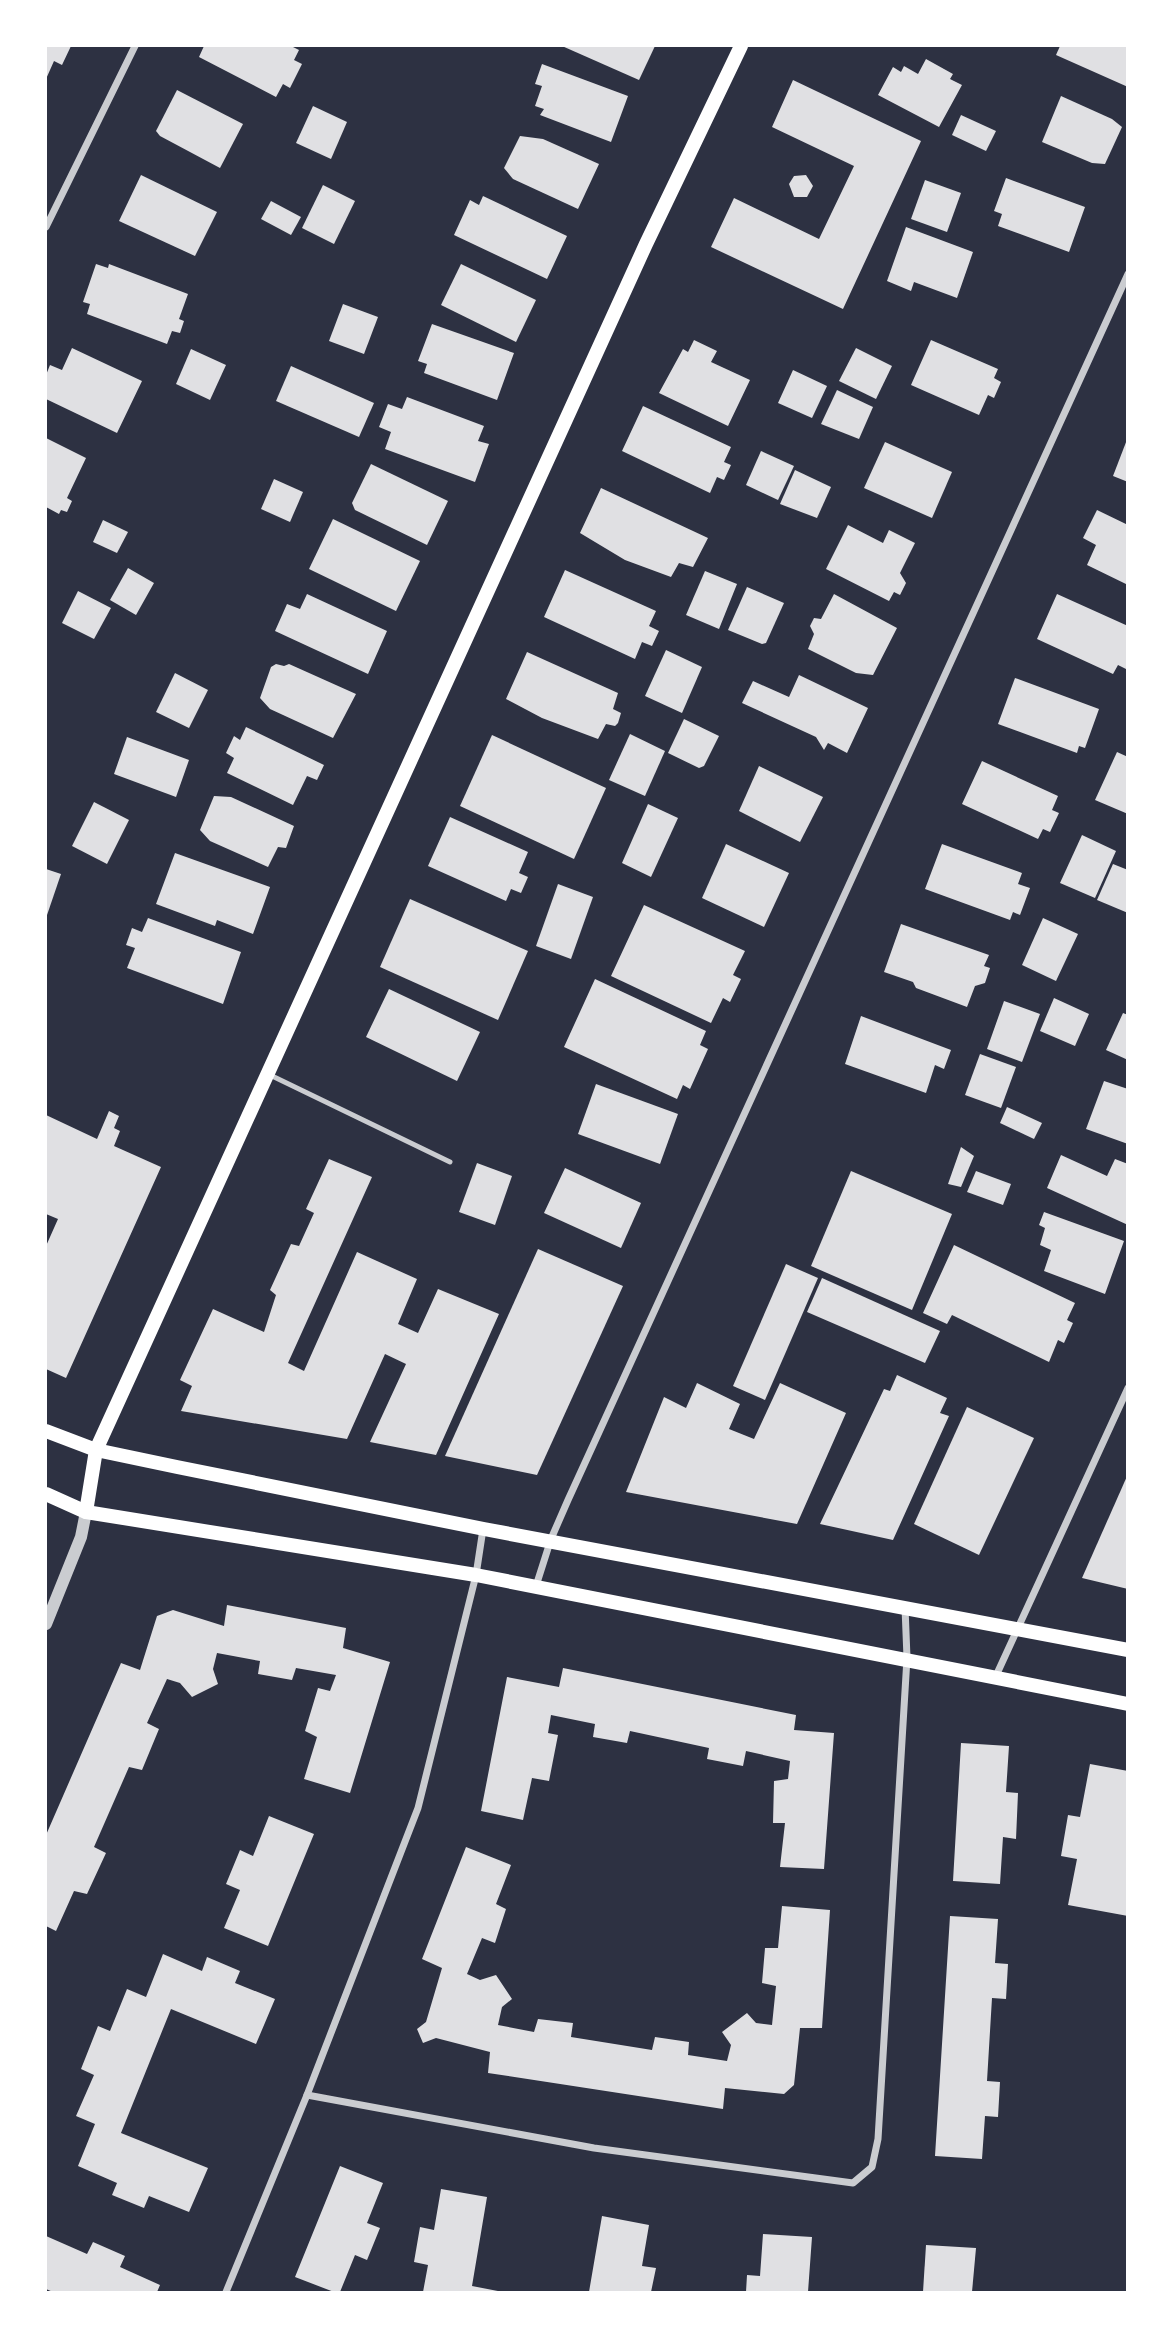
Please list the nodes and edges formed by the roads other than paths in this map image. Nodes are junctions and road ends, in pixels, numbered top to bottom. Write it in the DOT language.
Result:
graph roads {
  1 [pos="135,46"];
  2 [pos="741,46"];
  3 [pos="46,227"];
  4 [pos="1128,274"];
  5 [pos="268,1073"];
  6 [pos="450,1162"];
  7 [pos="1128,1388"];
  8 [pos="46,1431"];
  9 [pos="96,1450"];
  10 [pos="46,1494"];
  11 [pos="86,1512"];
  12 [pos="484,1529"];
  13 [pos="551,1539"];
  14 [pos="476,1574"];
  15 [pos="536,1586"];
  16 [pos="905,1607"];
  17 [pos="46,1624"];
  18 [pos="1018,1630"];
  19 [pos="1128,1650"];
  20 [pos="906,1658"];
  21 [pos="995,1678"];
  22 [pos="1128,1704"];
  23 [pos="306,2095"];
  24 [pos="226,2292"];
  1 -- 3 [label="street"];
  2 -- 5 [label="main road"];
  4 -- 13 [label="street"];
  5 -- 6 [label="lane"];
  5 -- 9 [label="main road"];
  7 -- 18 [label="street"];
  8 -- 9 [label="main road"];
  9 -- 11 [label="main road"];
  9 -- 12 [label="main road"];
  10 -- 11 [label="main road"];
  11 -- 14 [label="main road"];
  11 -- 17 [label="street"];
  12 -- 13 [label="main road"];
  12 -- 14 [label="street"];
  13 -- 15 [label="street"];
  13 -- 16 [label="main road"];
  14 -- 15 [label="main road"];
  14 -- 23 [label="street"];
  15 -- 20 [label="main road"];
  16 -- 18 [label="main road"];
  16 -- 20 [label="street"];
  18 -- 19 [label="main road"];
  18 -- 21 [label="street"];
  20 -- 21 [label="main road"];
  20 -- 23 [label="street"];
  21 -- 22 [label="main road"];
  23 -- 24 [label="street"];
}
